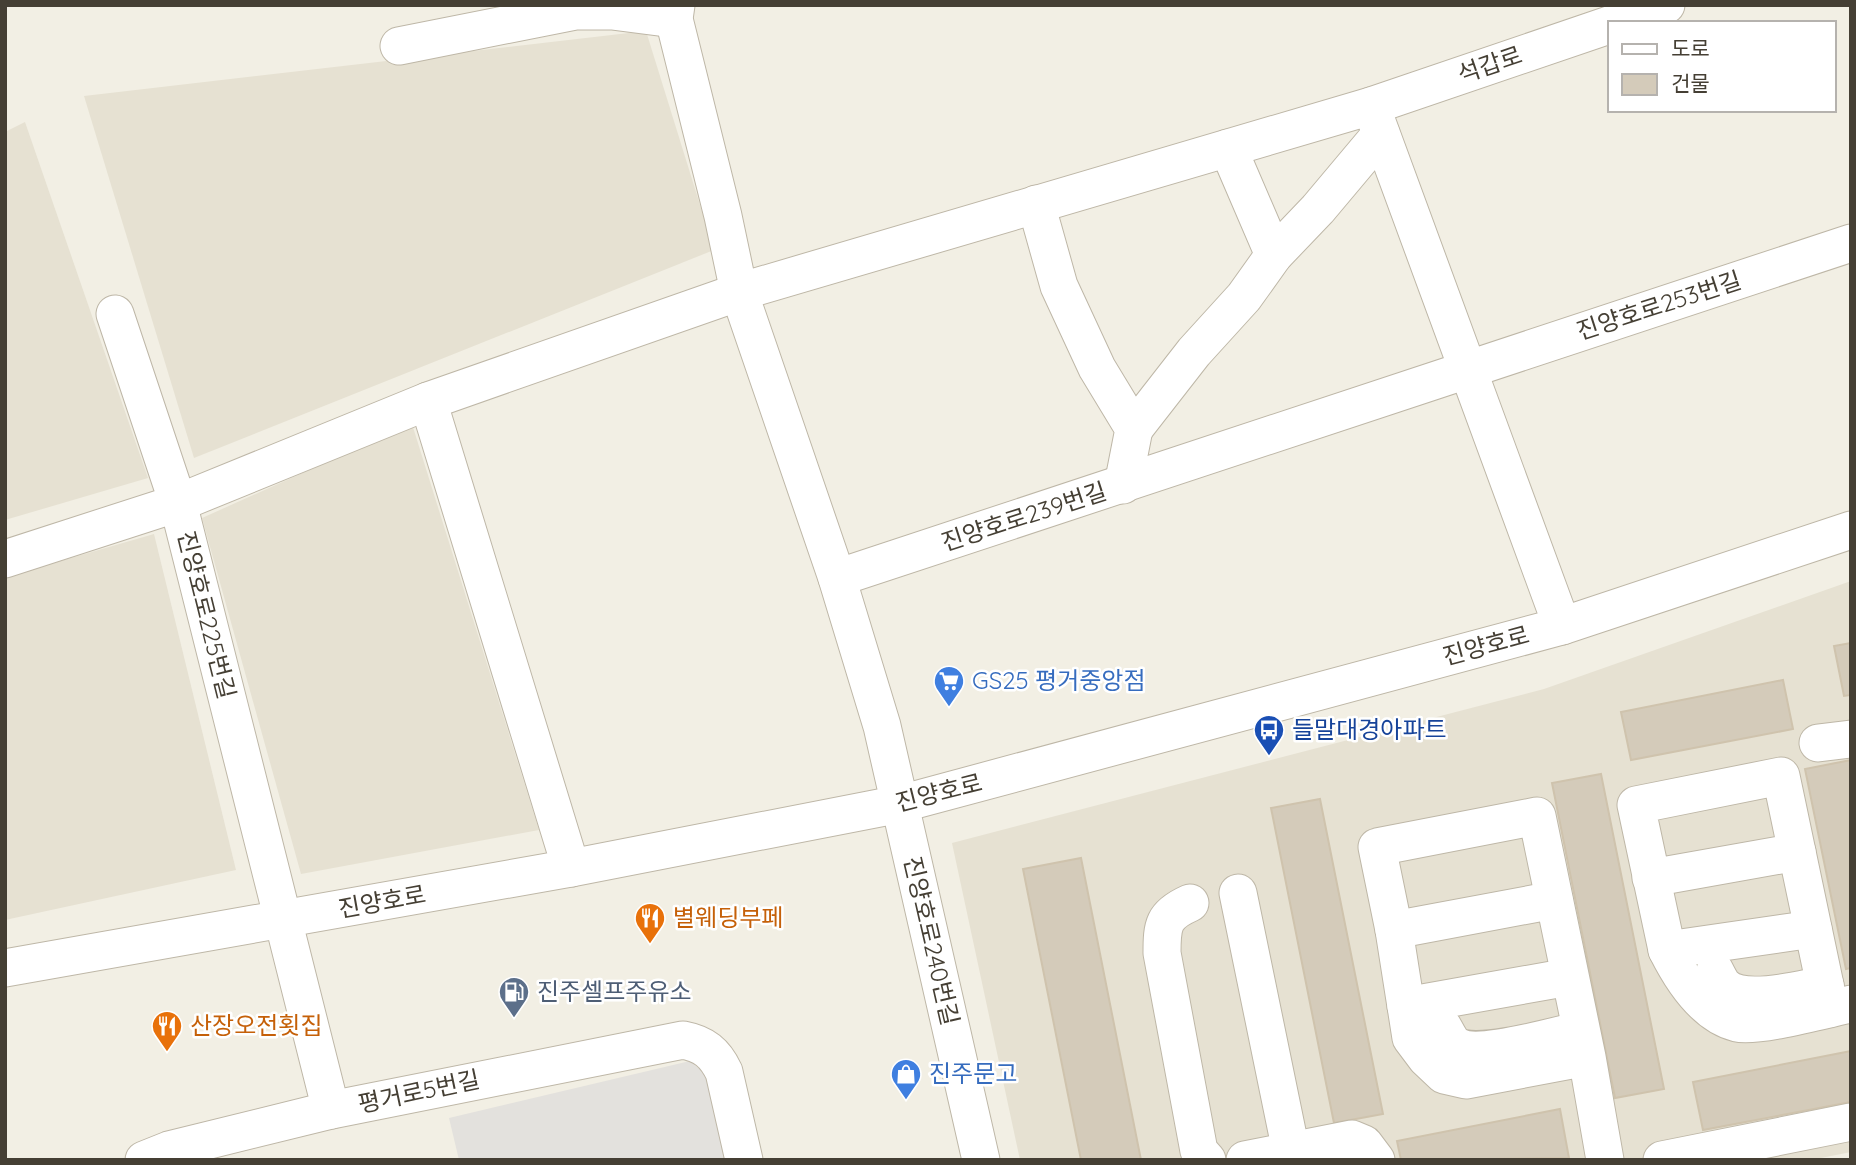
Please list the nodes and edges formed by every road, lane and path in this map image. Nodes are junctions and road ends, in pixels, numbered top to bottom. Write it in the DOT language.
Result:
graph roads {
  1 [pos="1666,5"];
  2 [pos="675,12"];
  3 [pos="1621,21"];
  4 [pos="1608,24"];
  5 [pos="399,46"];
  6 [pos="1376,120"];
  7 [pos="1227,148"];
  8 [pos="1036,204"];
  9 [pos="1851,243"];
  10 [pos="1274,255"];
  11 [pos="739,292"];
  12 [pos="115,314"];
  13 [pos="1468,370"];
  14 [pos="428,401"];
  15 [pos="1134,429"];
  16 [pos="1123,485"];
  17 [pos="178,503"];
  18 [pos="1851,530"];
  19 [pos="5,559"];
  20 [pos="837,578"];
  21 [pos="1562,626"];
  22 [pos="900,804"];
  23 [pos="1797,852"];
  24 [pos="570,868"];
  25 [pos="1651,878"];
  26 [pos="1238,893"];
  27 [pos="1554,900"];
  28 [pos="1190,903"];
  29 [pos="284,920"];
  30 [pos="1813,929"];
  31 [pos="1394,930"];
  32 [pos="1667,950"];
  33 [pos="5,968"];
  34 [pos="1715,971"];
  35 [pos="1569,977"];
  36 [pos="1835,999"];
  37 [pos="1406,1006"];
  38 [pos="1443,1027"];
  39 [pos="1583,1044"];
  40 [pos="331,1110"];
  41 [pos="1851,1122"];
  42 [pos="1291,1151"];
  43 [pos="144,1160"];
  44 [pos="744,1160"];
  45 [pos="981,1160"];
  46 [pos="1207,1160"];
  47 [pos="1245,1160"];
  48 [pos="1376,1160"];
  49 [pos="1605,1160"];
  50 [pos="1662,1160"];
  1 -- 3 [label="street"];
  2 -- 5 [label="street"];
  2 -- 11 [label="street"];
  4 -- 6 [label="street, 석갑로"];
  6 -- 7 [label="street"];
  6 -- 10 [label="street"];
  6 -- 13 [label="street"];
  7 -- 8 [label="street"];
  7 -- 10 [label="street"];
  8 -- 11 [label="street"];
  8 -- 15 [label="street"];
  9 -- 13 [label="street, 진양호로253번길"];
  10 -- 15 [label="street"];
  11 -- 14 [label="street"];
  11 -- 20 [label="street"];
  12 -- 17 [label="street, 진양호로225번길"];
  13 -- 16 [label="street, 진양호로253번길"];
  13 -- 21 [label="street"];
  14 -- 17 [label="street"];
  14 -- 24 [label="street"];
  15 -- 16 [label="street, 진양호로239번길"];
  16 -- 20 [label="street, 진양호로239번길"];
  17 -- 19 [label="street"];
  17 -- 29 [label="street, 진양호로225번길"];
  18 -- 21 [label="street, 진양호로"];
  20 -- 22 [label="street"];
  21 -- 22 [label="street, 진양호로"];
  22 -- 24 [label="street, 진양호로"];
  22 -- 45 [label="street, 진양호로240번길"];
  23 -- 25 [label="street"];
  23 -- 25 [label="street"];
  23 -- 30 [label="street"];
  24 -- 29 [label="street, 진양호로"];
  25 -- 32 [label="street"];
  26 -- 42 [label="street"];
  27 -- 31 [label="street"];
  27 -- 31 [label="street"];
  27 -- 35 [label="street"];
  28 -- 46 [label="street"];
  29 -- 33 [label="street, 진양호로"];
  29 -- 40 [label="street, 진양호로225번길"];
  30 -- 32 [label="street"];
  30 -- 36 [label="street"];
  31 -- 37 [label="street"];
  32 -- 36 [label="street"];
  34 -- 36 [label="street"];
  35 -- 37 [label="street"];
  35 -- 39 [label="street"];
  37 -- 39 [label="street"];
  38 -- 39 [label="street"];
  39 -- 49 [label="street"];
  40 -- 43 [label="street, 평거로5번길"];
  40 -- 44 [label="street, 평거로5번길"];
  41 -- 50 [label="street"];
  42 -- 47 [label="street"];
  42 -- 48 [label="street"];
}
